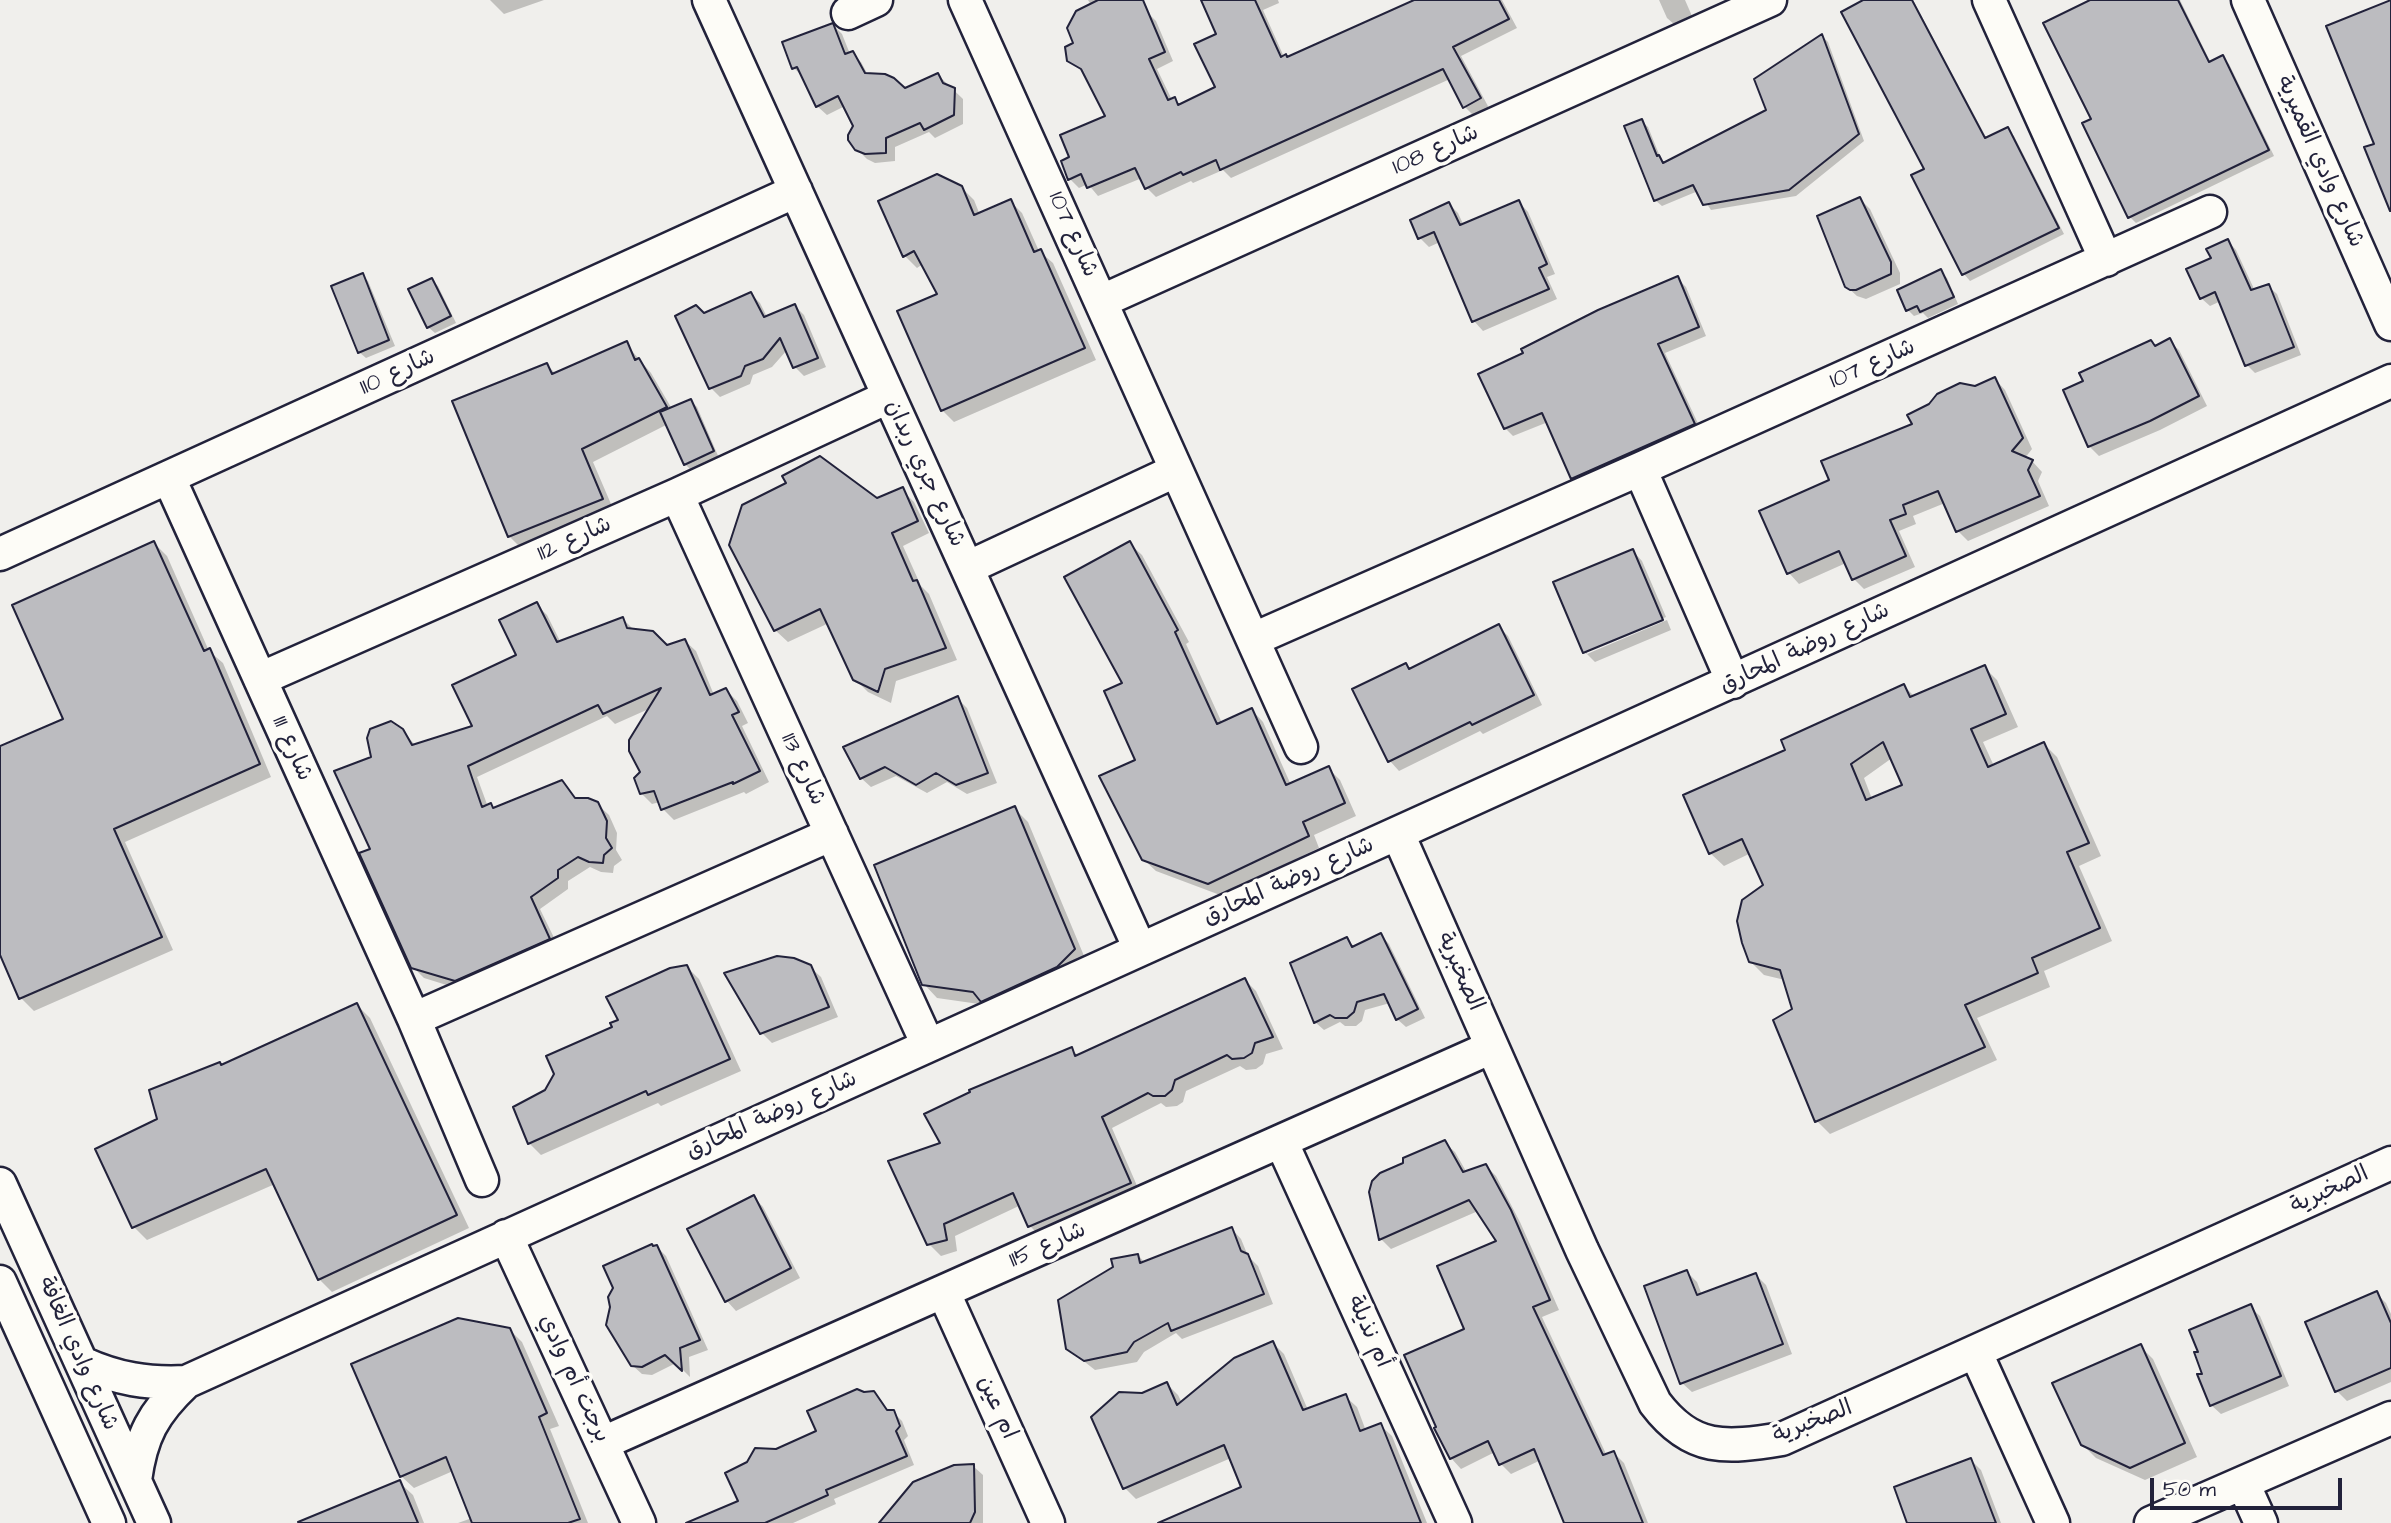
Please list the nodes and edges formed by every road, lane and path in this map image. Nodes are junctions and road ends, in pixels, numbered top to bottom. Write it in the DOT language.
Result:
graph roads {
  1 [pos="709,0"];
  2 [pos="876,0"];
  3 [pos="965,0"];
  4 [pos="1770,0"];
  5 [pos="1989,0"];
  6 [pos="2253,2"];
  7 [pos="848,13"];
  8 [pos="796,191"];
  9 [pos="2210,212"];
  10 [pos="2106,260"];
  11 [pos="1102,301"];
  12 [pos="2391,324"];
  13 [pos="2391,382"];
  14 [pos="888,397"];
  15 [pos="1640,470"];
  16 [pos="1175,471"];
  17 [pos="169,478"];
  18 [pos="677,495"];
  19 [pos="0,554"];
  20 [pos="967,568"];
  21 [pos="1254,639"];
  22 [pos="260,679"];
  23 [pos="1733,682"];
  24 [pos="1301,747"];
  25 [pos="832,834"];
  26 [pos="1398,834"];
  27 [pos="1140,949"];
  28 [pos="414,1019"];
  29 [pos="928,1045"];
  30 [pos="1492,1047"];
  31 [pos="1281,1141"];
  32 [pos="2391,1163"];
  33 [pos="482,1180"];
  34 [pos="0,1184"];
  35 [pos="506,1236"];
  36 [pos="0,1282"];
  37 [pos="944,1293"];
  38 [pos="1976,1353"];
  39 [pos="82,1363"];
  40 [pos="186,1382"];
  41 [pos="2391,1418"];
  42 [pos="603,1443"];
  43 [pos="135,1480"];
  44 [pos="2243,1483"];
  45 [pos="108,1523"];
  46 [pos="154,1523"];
  47 [pos="639,1523"];
  48 [pos="1048,1523"];
  49 [pos="1455,1523"];
  50 [pos="2053,1523"];
  51 [pos="2151,1523"];
  52 [pos="2261,1523"];
  1 -- 8 [label="street, شارع جري ربدان"];
  2 -- 7 [label="street"];
  3 -- 11 [label="street, شارع 107"];
  4 -- 11 [label="street, شارع 108"];
  5 -- 10 [label="street"];
  6 -- 12 [label="street, شارع وادي القميرية"];
  8 -- 14 [label="street, شارع جري ربدان"];
  8 -- 17 [label="street, شارع 110"];
  9 -- 10 [label="street, شارع 107"];
  10 -- 15 [label="street, شارع 107"];
  11 -- 16 [label="street, شارع 107"];
  13 -- 23 [label="street, شارع روضة المحارق"];
  14 -- 18 [label="street, شارع 112"];
  14 -- 20 [label="street, شارع جري ربدان"];
  15 -- 21 [label="street, شارع 107"];
  15 -- 23 [label="street"];
  16 -- 20 [label="street"];
  16 -- 21 [label="street, شارع 107"];
  17 -- 19 [label="street, شارع 110"];
  17 -- 22 [label="street, شارع 111"];
  18 -- 22 [label="street, شارع 112"];
  18 -- 25 [label="street, شارع 113"];
  20 -- 27 [label="street, شارع جري ربدان"];
  21 -- 24 [label="street, شارع 107"];
  22 -- 28 [label="street, شارع 111"];
  23 -- 26 [label="street, شارع روضة المحارق"];
  25 -- 28 [label="street"];
  25 -- 29 [label="street, شارع 113"];
  26 -- 27 [label="street, شارع روضة المحارق"];
  26 -- 30 [label="street, الصخبرية"];
  27 -- 29 [label="street, شارع روضة المحارق"];
  28 -- 33 [label="street, شارع 111"];
  29 -- 35 [label="street, شارع روضة المحارق"];
  30 -- 31 [label="street, شارع 115"];
  30 -- 38 [label="street, الصخبرية"];
  31 -- 37 [label="street, شارع 115"];
  31 -- 49 [label="street, أم نذيلة"];
  32 -- 38 [label="street, الصخبرية"];
  34 -- 39 [label="street, شارع وادي الغافة"];
  35 -- 40 [label="street, شارع روضة المحارق"];
  35 -- 42 [label="street, برجت أم وادي"];
  36 -- 45 [label="street, شارع وادي الغافة"];
  37 -- 42 [label="street, شارع 115"];
  37 -- 48 [label="street, ام عين"];
  38 -- 50 [label="street"];
  39 -- 40 [label="street, شارع روضة المحارق"];
  39 -- 43 [label="street, شارع وادي الغافة"];
  40 -- 43 [label="street, شارع روضة المحارق"];
  41 -- 44 [label="street"];
  42 -- 47 [label="street, برجت أم وادي"];
  43 -- 46 [label="street, شارع وادي الغافة"];
  44 -- 51 [label="street"];
  44 -- 52 [label="street"];
}
